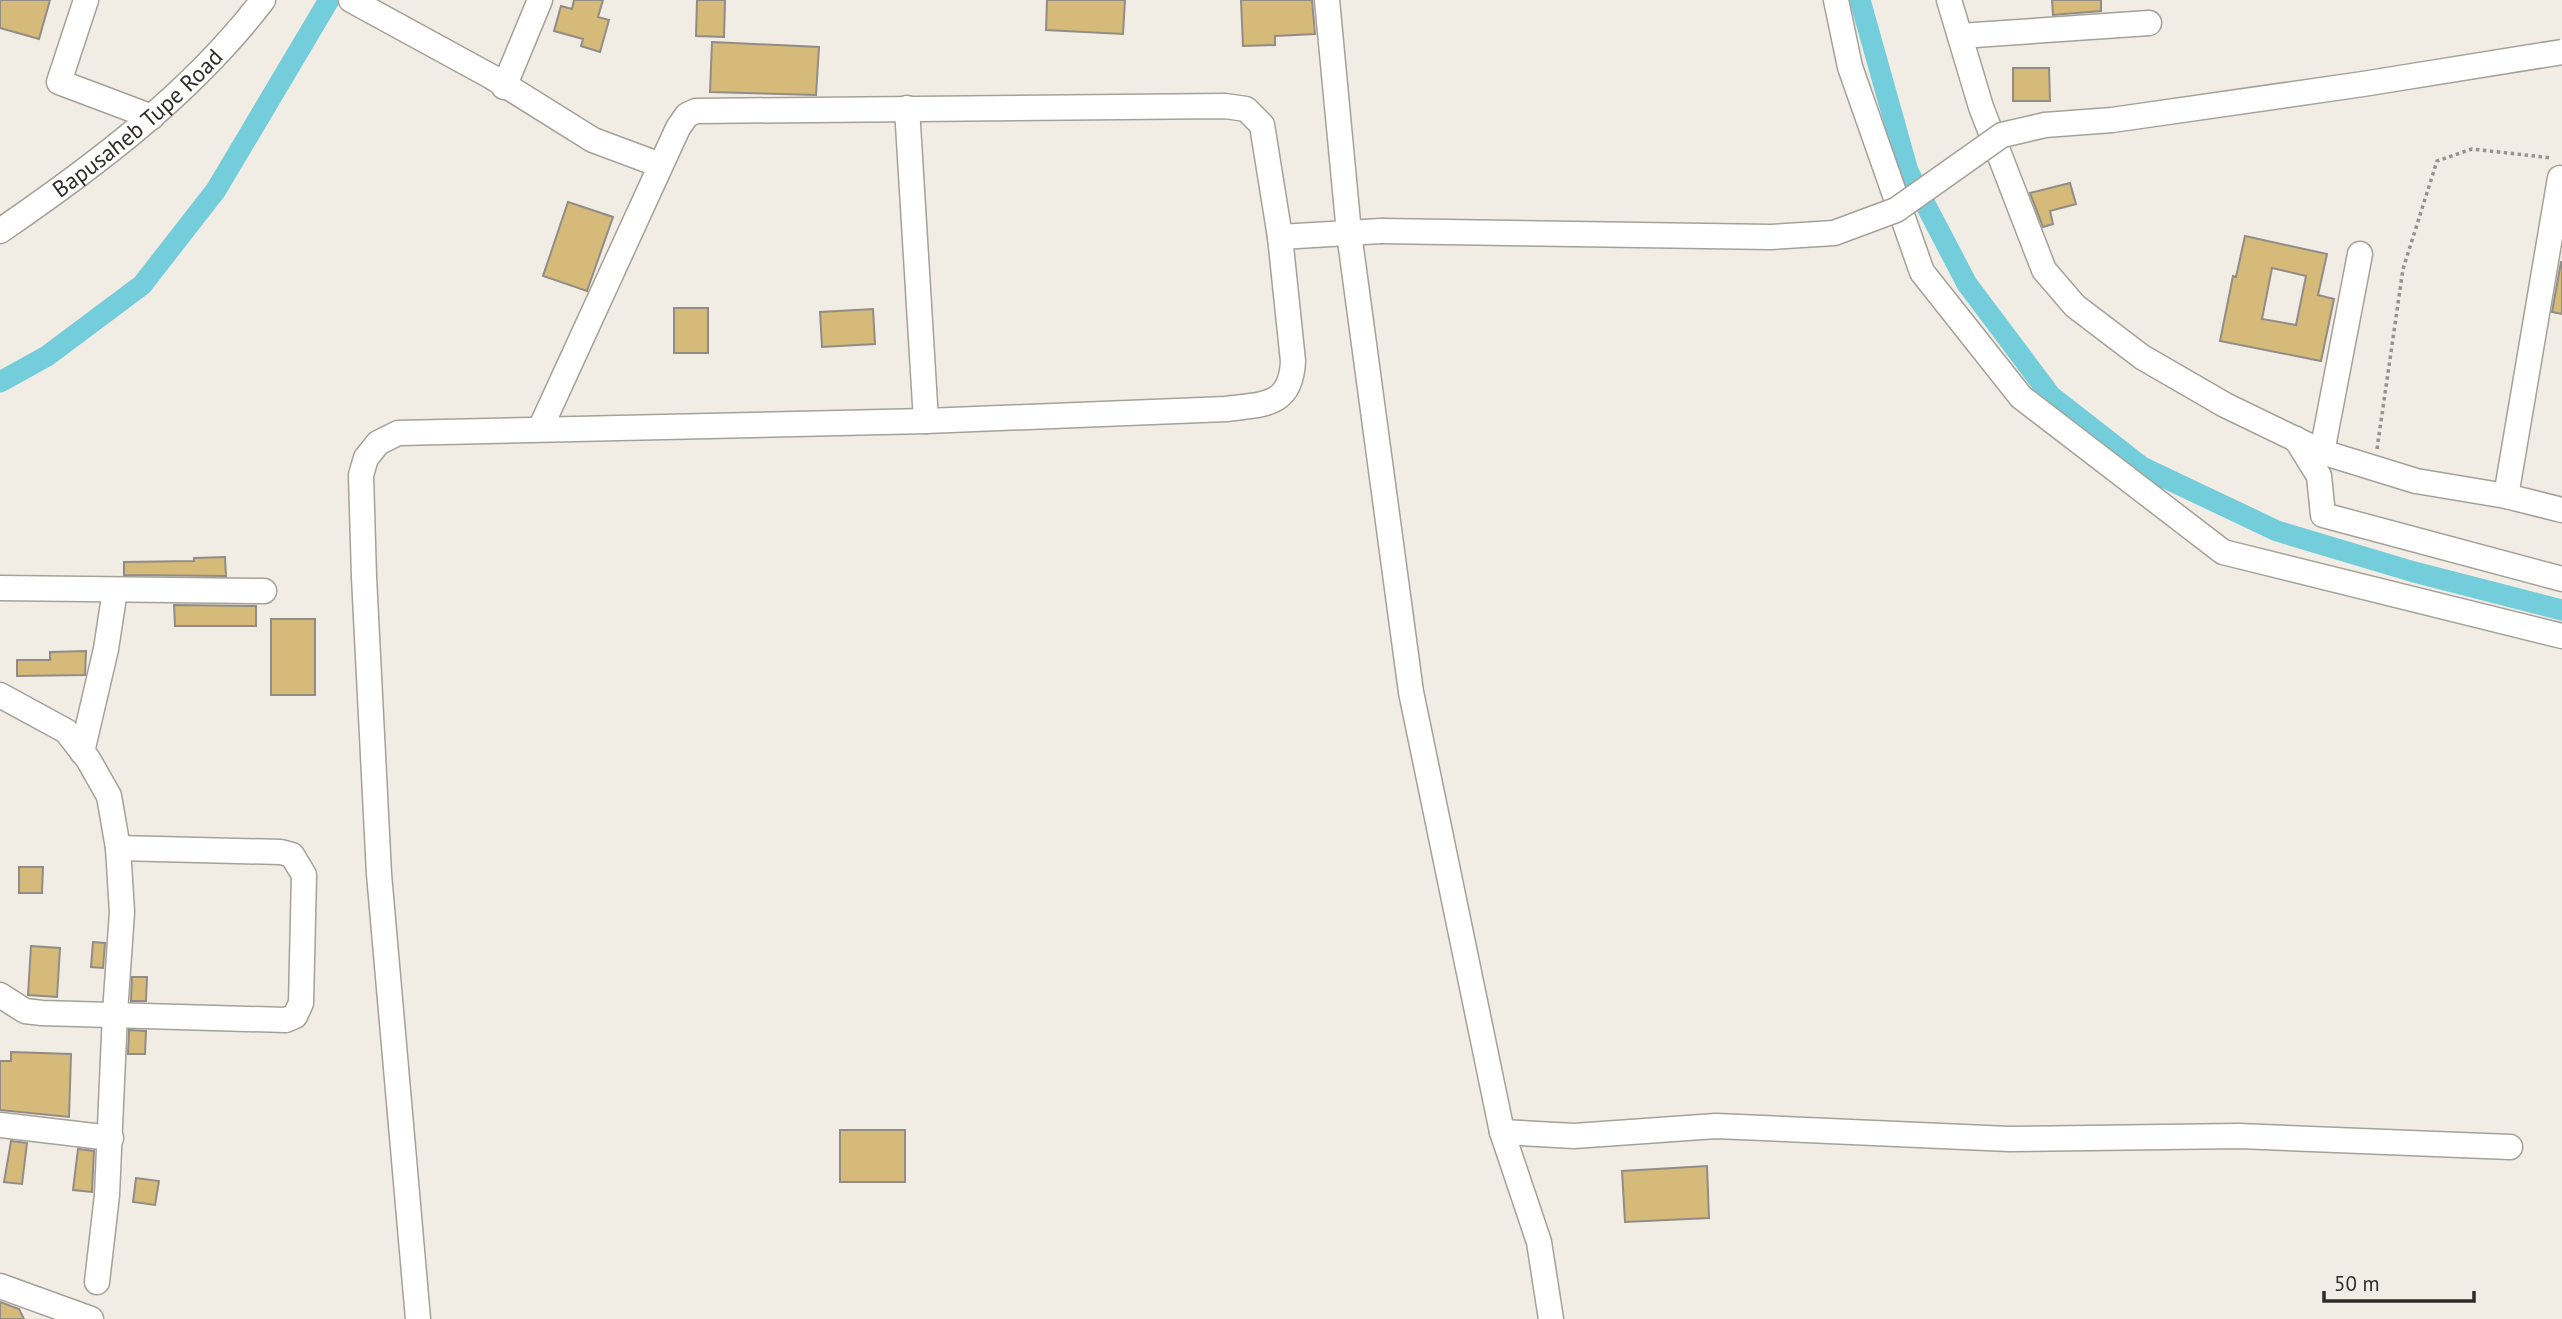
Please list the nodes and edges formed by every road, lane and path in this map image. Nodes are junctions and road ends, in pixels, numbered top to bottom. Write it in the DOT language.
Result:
graph roads {
  1 [pos="86,0"];
  2 [pos="263,0"];
  3 [pos="540,0"];
  4 [pos="1327,0"];
  5 [pos="1836,0"];
  6 [pos="1949,0"];
  7 [pos="360,2"];
  8 [pos="2149,23"];
  9 [pos="1960,36"];
  10 [pos="2562,52"];
  11 [pos="504,86"];
  12 [pos="907,108"];
  13 [pos="152,117"];
  14 [pos="660,165"];
  15 [pos="2561,169"];
  16 [pos="0,231"];
  17 [pos="1349,233"];
  18 [pos="1280,237"];
  19 [pos="2360,254"];
  20 [pos="926,421"];
  21 [pos="540,429"];
  22 [pos="2296,439"];
  23 [pos="2322,452"];
  24 [pos="2374,468"];
  25 [pos="2506,496"];
  26 [pos="2562,510"];
  27 [pos="2562,579"];
  28 [pos="0,588"];
  29 [pos="115,590"];
  30 [pos="264,591"];
  31 [pos="2562,636"];
  32 [pos="0,695"];
  33 [pos="82,752"];
  34 [pos="118,848"];
  35 [pos="0,995"];
  36 [pos="115,1013"];
  37 [pos="0,1125"];
  38 [pos="1502,1132"];
  39 [pos="111,1138"];
  40 [pos="2510,1147"];
  41 [pos="97,1282"];
  42 [pos="0,1286"];
  43 [pos="42,1310"];
  44 [pos="91,1319"];
  45 [pos="418,1319"];
  46 [pos="1551,1319"];
  1 -- 13 [label="street"];
  2 -- 13 [label="street, Bapusaheb Tupe Road"];
  3 -- 11 [label="street"];
  4 -- 17 [label="street"];
  5 -- 31 [label="street"];
  6 -- 9 [label="street"];
  7 -- 11 [label="street"];
  8 -- 9 [label="street"];
  9 -- 22 [label="street"];
  10 -- 17 [label="street, bridge"];
  11 -- 14 [label="street"];
  12 -- 14 [label="street"];
  12 -- 18 [label="street"];
  12 -- 20 [label="street"];
  13 -- 16 [label="street, Bapusaheb Tupe Road"];
  14 -- 21 [label="street"];
  15 -- 24 [label="path"];
  15 -- 25 [label="street"];
  17 -- 18 [label="street"];
  17 -- 38 [label="street"];
  18 -- 20 [label="street"];
  19 -- 23 [label="street"];
  20 -- 21 [label="street"];
  21 -- 45 [label="street"];
  22 -- 23 [label="street"];
  22 -- 27 [label="street"];
  23 -- 24 [label="street"];
  24 -- 25 [label="street"];
  25 -- 26 [label="street"];
  28 -- 29 [label="street"];
  29 -- 30 [label="street"];
  29 -- 33 [label="street"];
  32 -- 33 [label="street"];
  33 -- 34 [label="street"];
  34 -- 36 [label="street"];
  34 -- 36 [label="street"];
  35 -- 36 [label="street"];
  36 -- 39 [label="street"];
  37 -- 39 [label="street"];
  38 -- 40 [label="street"];
  38 -- 46 [label="street"];
  39 -- 41 [label="street"];
  42 -- 43 [label="street"];
  43 -- 44 [label="street"];
}
